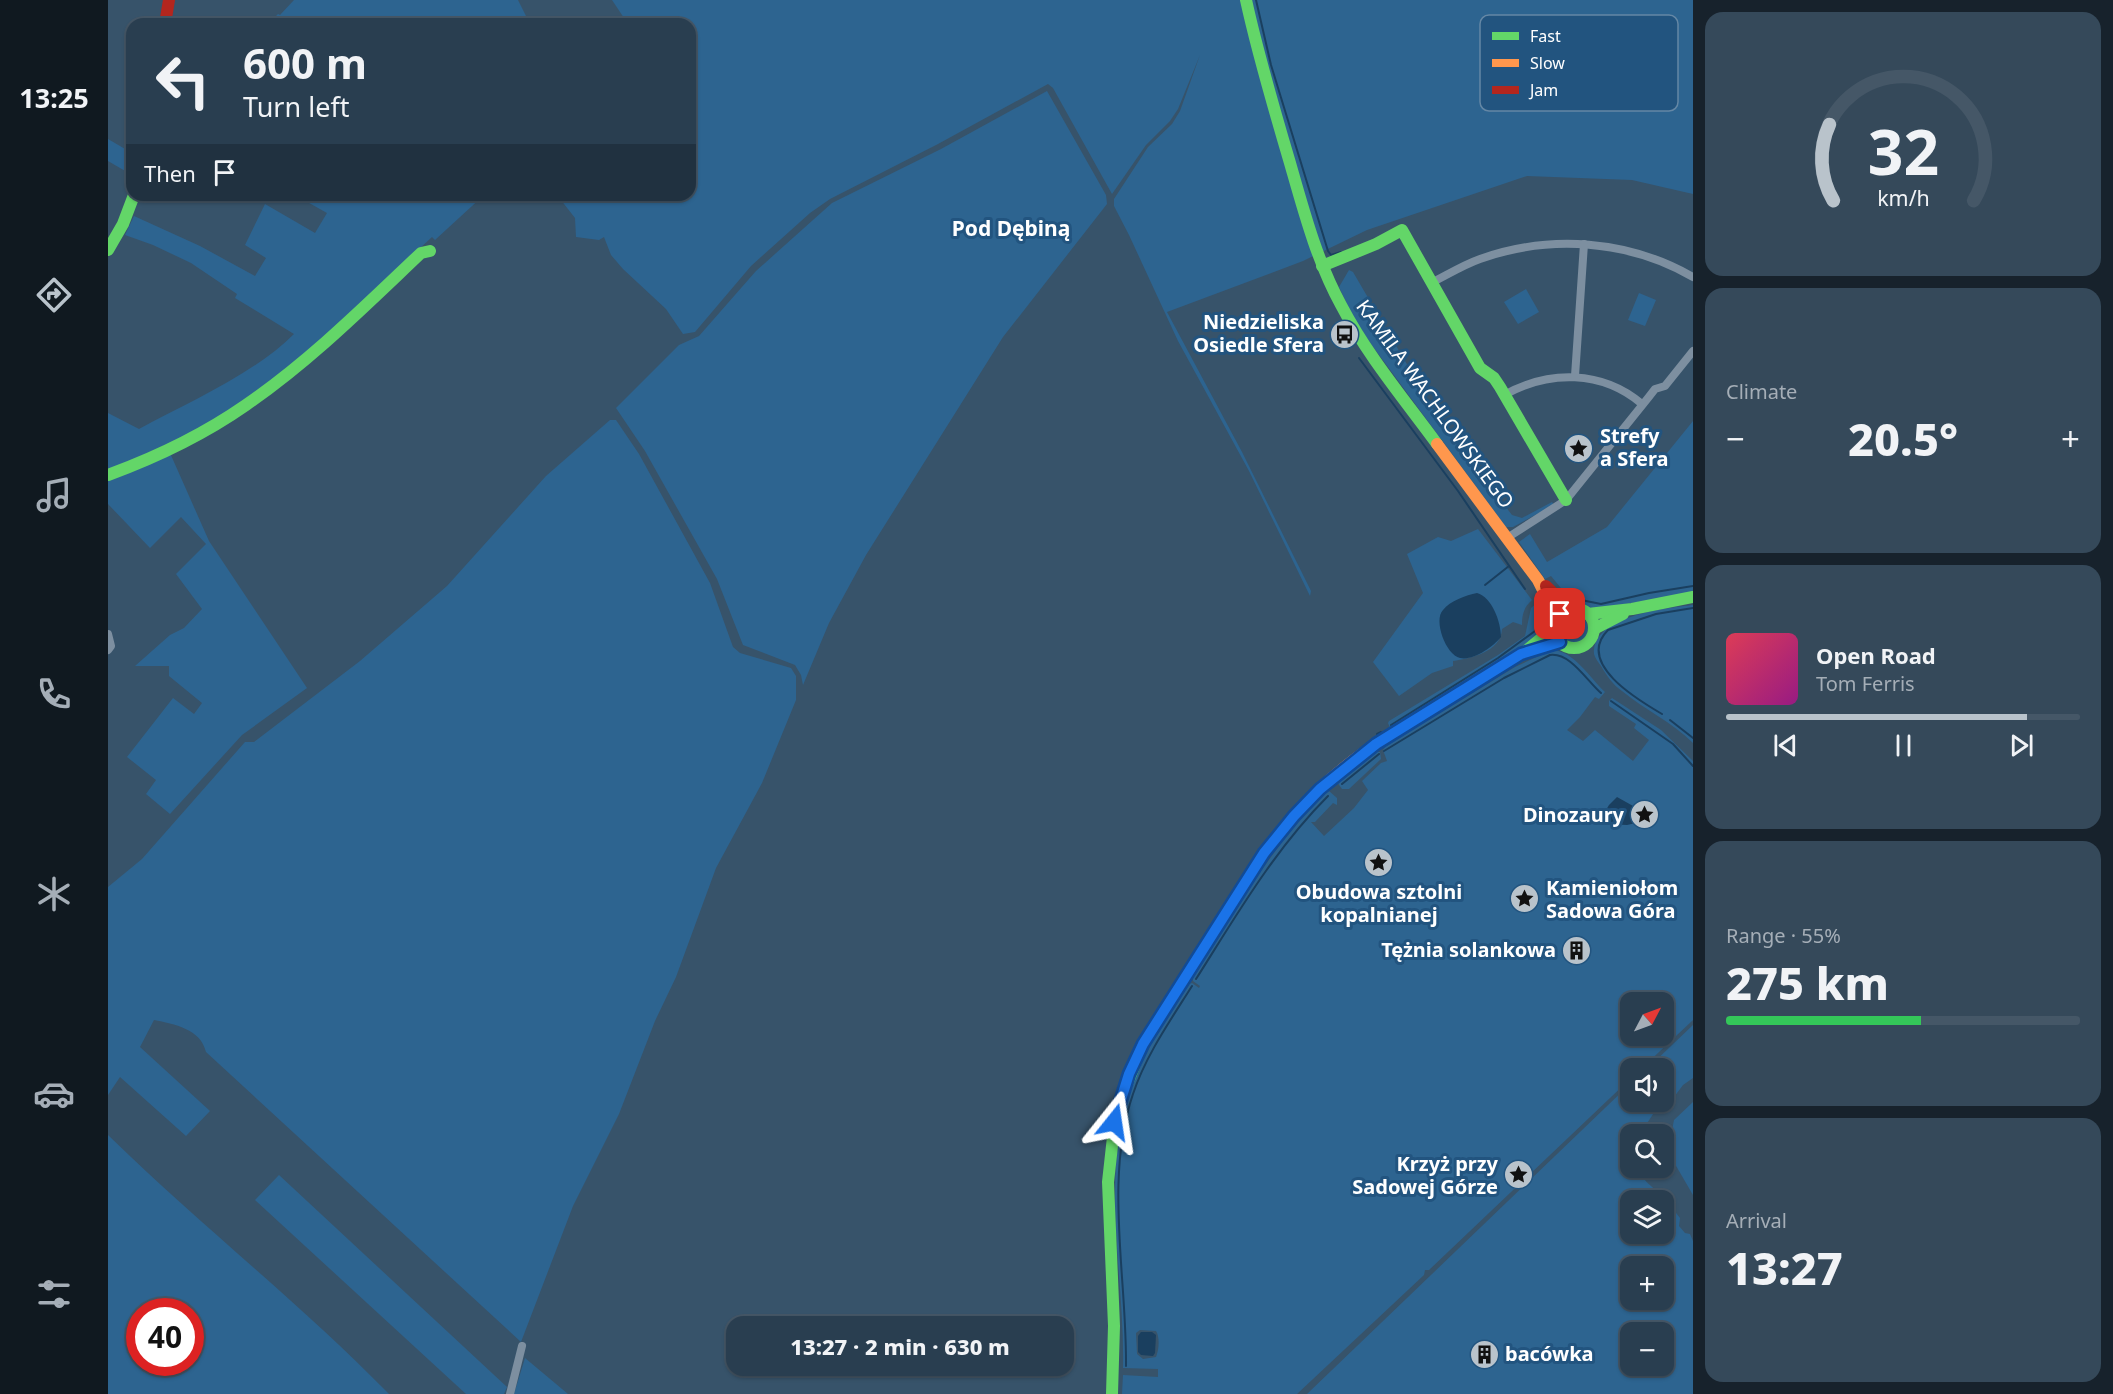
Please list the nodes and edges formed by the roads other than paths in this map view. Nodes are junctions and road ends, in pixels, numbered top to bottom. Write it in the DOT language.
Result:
graph roads {
  1 [pos="170,0"];
  2 [pos="1246,0"];
  3 [pos="166,18"];
  4 [pos="132,201"];
  5 [pos="1584,244"];
  6 [pos="108,250"];
  7 [pos="430,251"];
  8 [pos="1322,266"];
  9 [pos="1693,277"];
  10 [pos="1431,283"];
  11 [pos="1693,351"];
  12 [pos="1575,376"];
  13 [pos="1504,395"];
  14 [pos="1642,404"];
  15 [pos="108,476"];
  16 [pos="1566,500"];
  17 [pos="1507,538"];
  18 [pos="1538,580"];
  19 [pos="1693,597"];
  20 [pos="1570,609"];
  21 [pos="1632,609"];
  22 [pos="1588,614"];
  23 [pos="1556,623"];
  24 [pos="1594,629"];
  25 [pos="108,634"];
  26 [pos="1560,642"];
  27 [pos="108,650"];
  28 [pos="1521,654"];
  29 [pos="522,1346"];
  30 [pos="510,1394"];
  31 [pos="1112,1394"];
  1 -- 3 [label="street"];
  2 -- 8 [label="street, KAMILA WACHLOWSKIEGO"];
  4 -- 6 [label="street"];
  5 -- 9 [label="street"];
  5 -- 10 [label="street"];
  5 -- 12 [label="street"];
  7 -- 15 [label="street"];
  8 -- 10 [label="street"];
  8 -- 17 [label="street, KAMILA WACHLOWSKIEGO"];
  10 -- 13 [label="street"];
  11 -- 14 [label="street"];
  12 -- 13 [label="street"];
  12 -- 14 [label="street"];
  13 -- 16 [label="street"];
  14 -- 16 [label="street"];
  16 -- 17 [label="street"];
  17 -- 18 [label="street, KAMILA WACHLOWSKIEGO"];
  18 -- 20 [label="street, KAMILA WACHLOWSKIEGO"];
  18 -- 23 [label="street, KAMILA WACHLOWSKIEGO"];
  19 -- 21 [label="street"];
  20 -- 22 [label="street"];
  20 -- 23 [label="street"];
  21 -- 22 [label="street"];
  21 -- 24 [label="street"];
  22 -- 24 [label="street"];
  23 -- 26 [label="street"];
  23 -- 28 [label="street"];
  24 -- 26 [label="street"];
  25 -- 27 [label="street"];
  26 -- 28 [label="street"];
  28 -- 31 [label="street"];
  29 -- 30 [label="street"];
}
